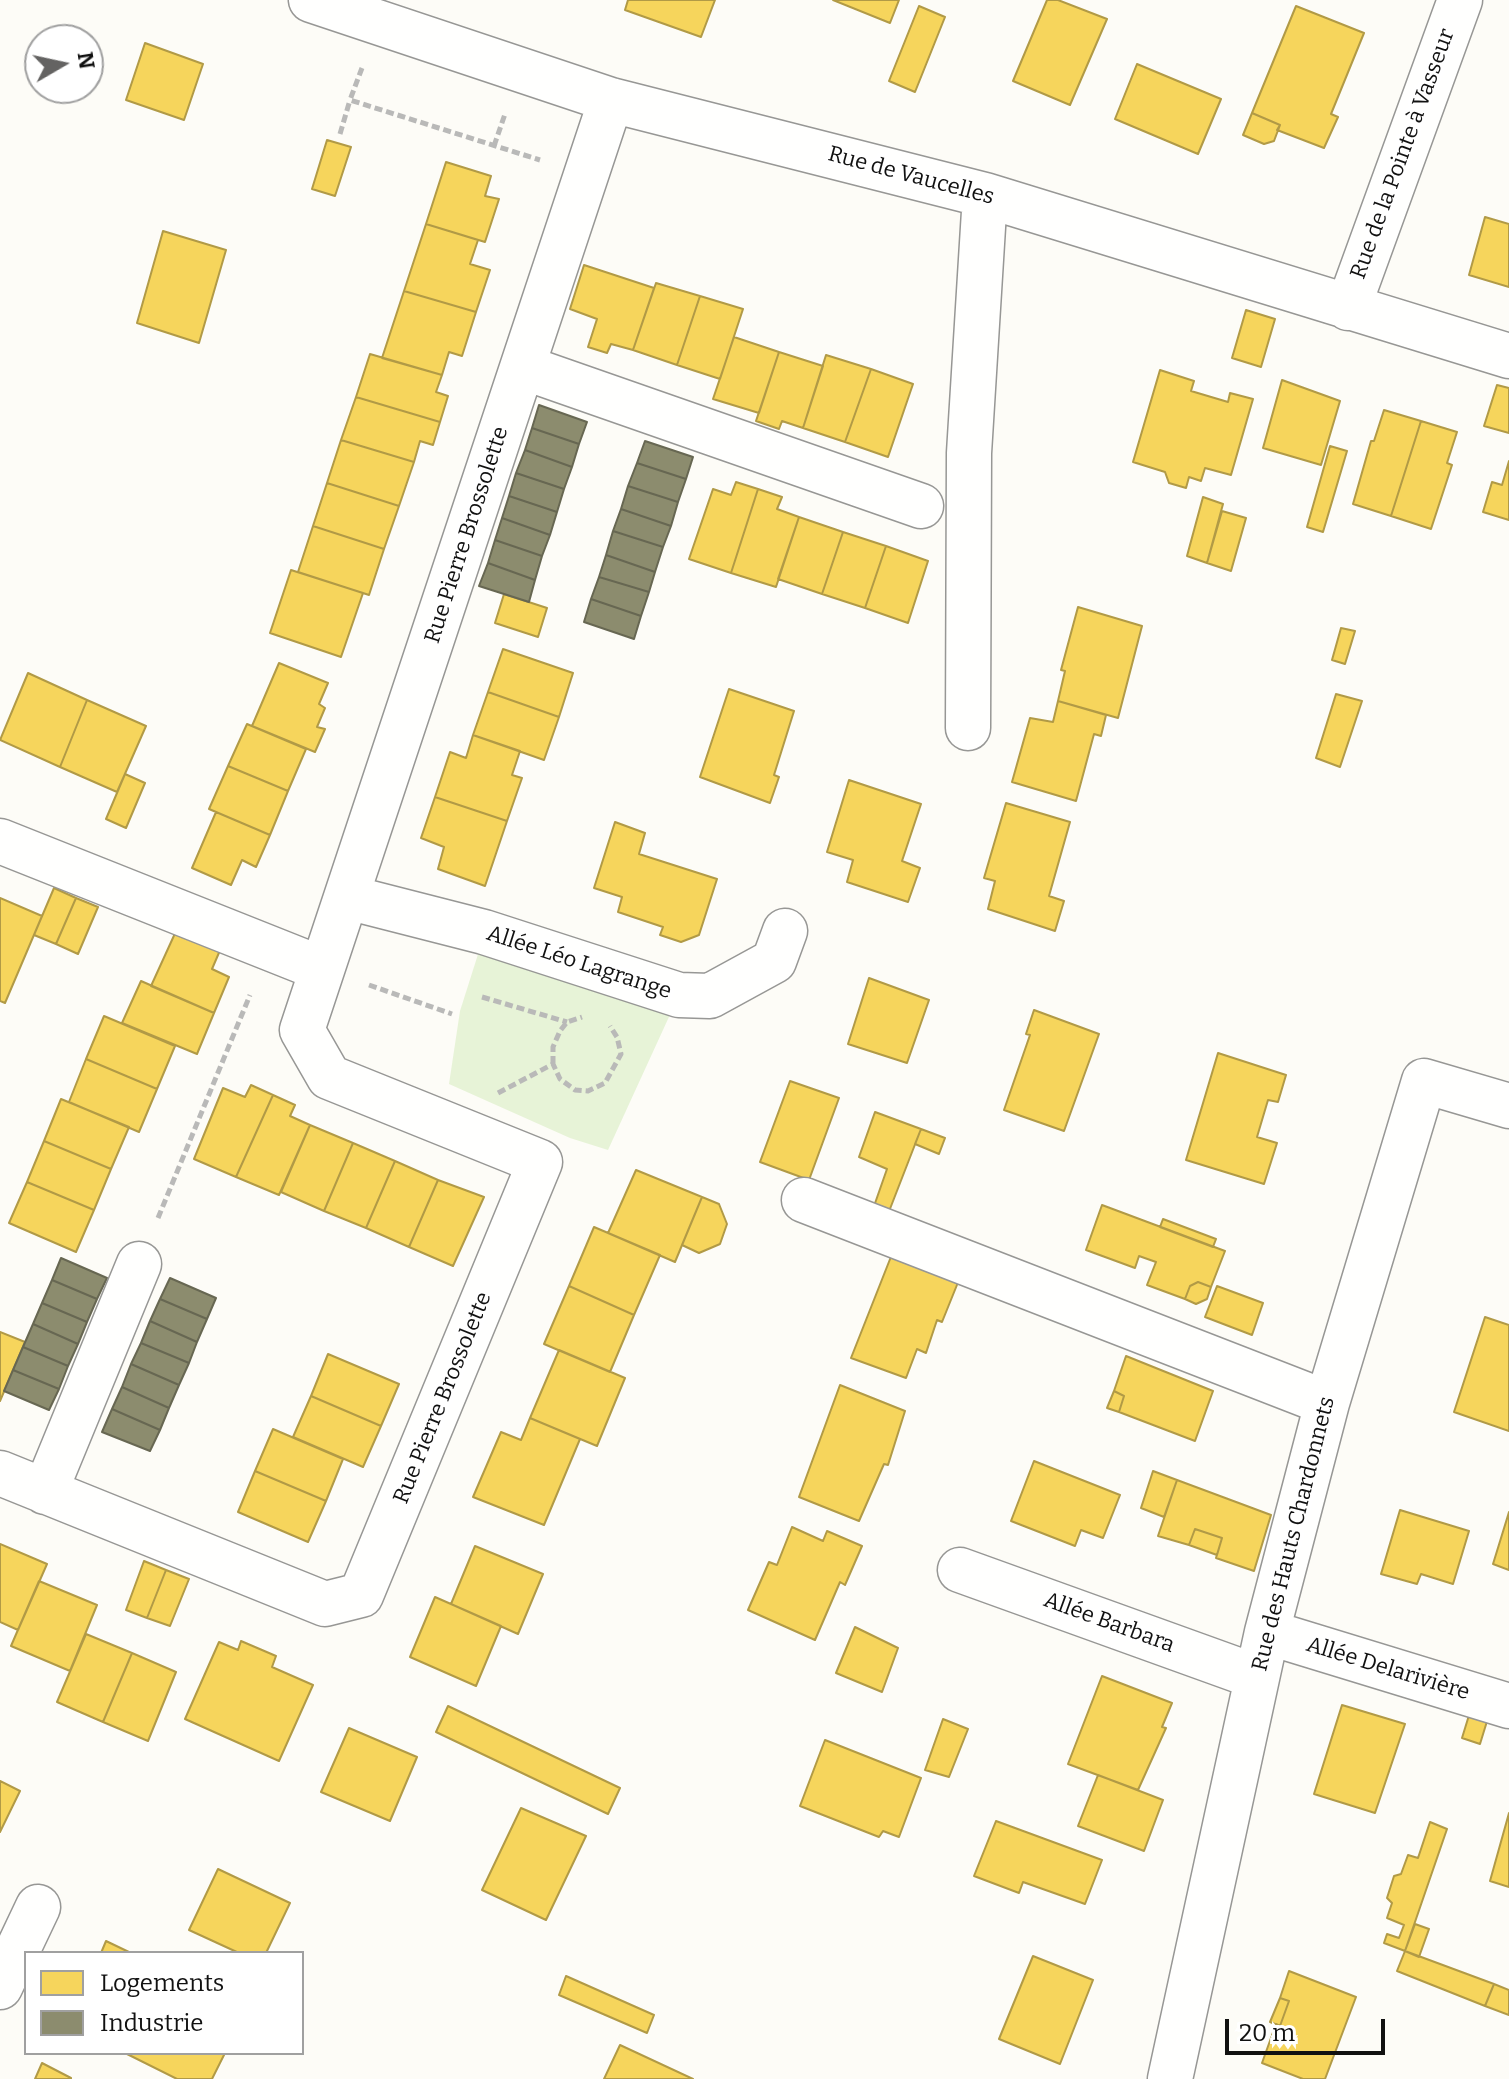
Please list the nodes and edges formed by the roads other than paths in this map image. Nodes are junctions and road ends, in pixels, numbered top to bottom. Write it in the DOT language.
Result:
graph roads {
  1 [pos="311,0"];
  2 [pos="1460,0"];
  3 [pos="611,100"];
  4 [pos="985,195"];
  5 [pos="1348,308"];
  6 [pos="1509,356"];
  7 [pos="523,367"];
  8 [pos="921,506"];
  9 [pos="968,728"];
  10 [pos="0,841"];
  11 [pos="347,897"];
  12 [pos="785,931"];
  13 [pos="322,969"];
  14 [pos="1509,1106"];
  15 [pos="804,1200"];
  16 [pos="139,1264"];
  17 [pos="1327,1403"];
  18 [pos="0,1473"];
  19 [pos="45,1492"];
  20 [pos="960,1570"];
  21 [pos="1267,1632"];
  22 [pos="1257,1677"];
  23 [pos="1509,1706"];
  24 [pos="38,1907"];
  25 [pos="0,1987"];
  26 [pos="1170,2079"];
  1 -- 3 [label="street, Rue de Vaucelles"];
  2 -- 5 [label="street, Rue de la Pointe à Vasseur"];
  3 -- 4 [label="street, Rue de Vaucelles"];
  3 -- 7 [label="street, Rue Pierre Brossolette"];
  4 -- 5 [label="street, Rue de Vaucelles"];
  4 -- 9 [label="street"];
  5 -- 6 [label="street, Rue de Vaucelles"];
  7 -- 8 [label="street"];
  7 -- 11 [label="street, Rue Pierre Brossolette"];
  10 -- 13 [label="street"];
  11 -- 12 [label="street, Allée Léo Lagrange"];
  11 -- 13 [label="street, Rue Pierre Brossolette"];
  13 -- 19 [label="street, Rue Pierre Brossolette"];
  14 -- 17 [label="street, Rue des Hauts Chardonnets"];
  15 -- 17 [label="street"];
  16 -- 19 [label="street"];
  17 -- 21 [label="street, Rue des Hauts Chardonnets"];
  18 -- 19 [label="street, Rue Pierre Brossolette"];
  20 -- 22 [label="street, Allée Barbara"];
  21 -- 22 [label="street, Rue des Hauts Chardonnets"];
  21 -- 23 [label="street, Allée Delarivière"];
  22 -- 26 [label="street, Rue des Hauts Chardonnets"];
  24 -- 25 [label="street"];
}
